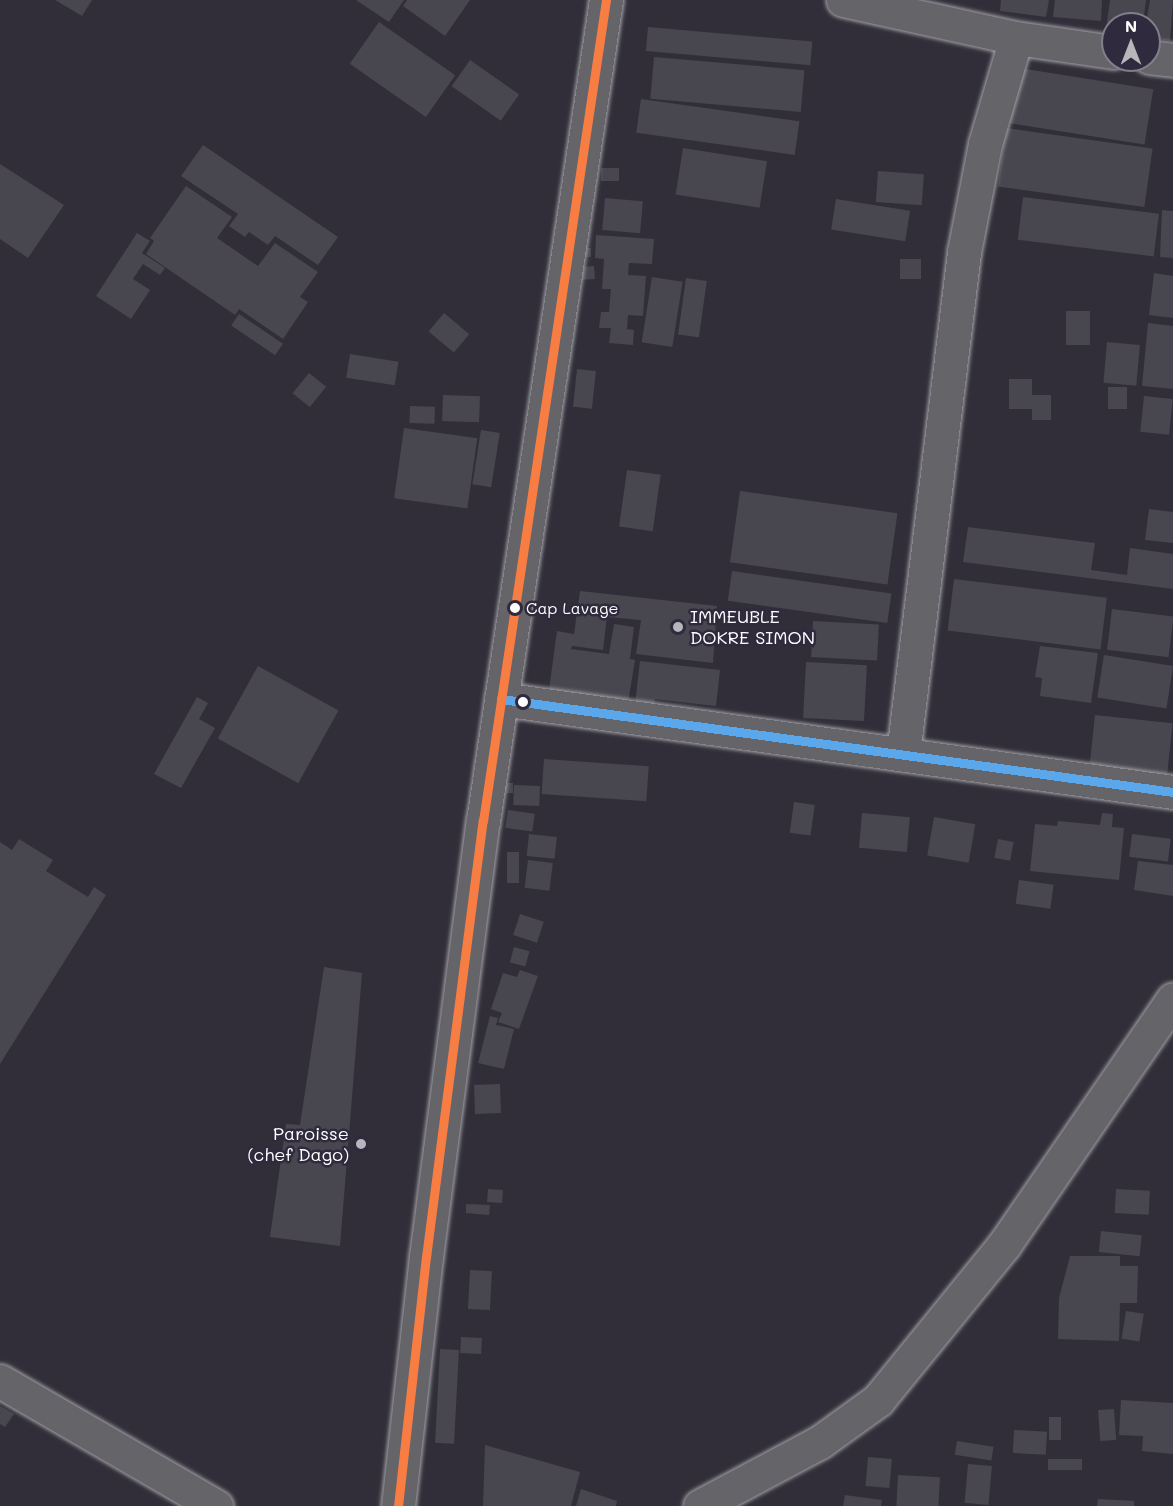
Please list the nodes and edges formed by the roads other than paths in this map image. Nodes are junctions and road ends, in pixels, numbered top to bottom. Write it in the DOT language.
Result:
graph roads {
  1 [pos="606,0"];
  2 [pos="843,0"];
  3 [pos="1016,38"];
  4 [pos="1101,50"];
  5 [pos="501,699"];
  6 [pos="903,754"];
  7 [pos="1173,792"];
  8 [pos="1173,999"];
  9 [pos="0,1381"];
  10 [pos="216,1506"];
  11 [pos="398,1506"];
  12 [pos="700,1506"];
  1 -- 5 [label="street"];
  2 -- 3 [label="street"];
  3 -- 4 [label="street"];
  3 -- 6 [label="street"];
  5 -- 6 [label="street"];
  5 -- 11 [label="street"];
  6 -- 7 [label="street"];
  8 -- 12 [label="street"];
  9 -- 10 [label="street"];
}
